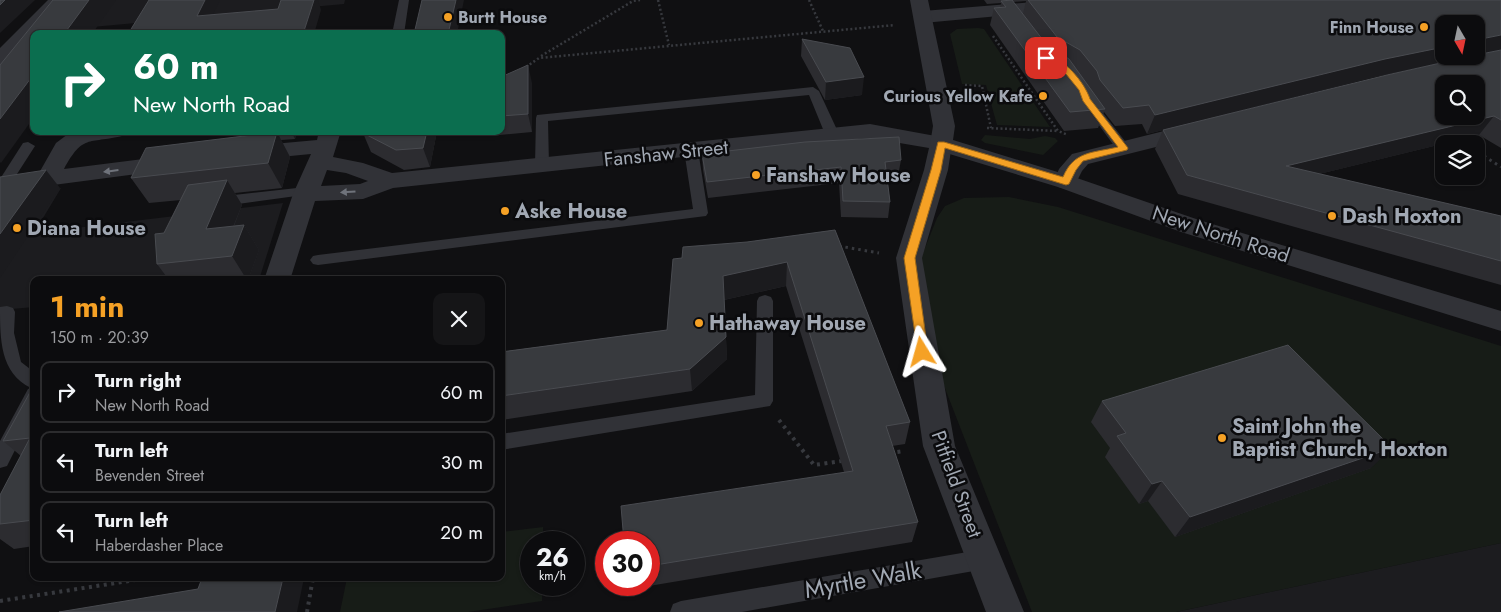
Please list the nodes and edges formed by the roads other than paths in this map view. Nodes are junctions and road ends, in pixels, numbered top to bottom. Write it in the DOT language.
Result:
graph roads {
  1 [pos="58,0"];
  2 [pos="404,0"];
  3 [pos="1121,0"];
  4 [pos="921,9"];
  5 [pos="399,30"];
  6 [pos="0,59"];
  7 [pos="1083,90"];
  8 [pos="1220,124"];
  9 [pos="832,134"];
  10 [pos="81,135"];
  11 [pos="941,144"];
  12 [pos="28,146"];
  13 [pos="325,146"];
  14 [pos="1123,148"];
  15 [pos="691,150"];
  16 [pos="233,155"];
  17 [pos="196,160"];
  18 [pos="542,165"];
  19 [pos="47,179"];
  20 [pos="389,181"];
  21 [pos="1066,182"];
  22 [pos="1,185"];
  23 [pos="305,193"];
  24 [pos="201,204"];
  25 [pos="318,260"];
  26 [pos="278,276"];
  27 [pos="765,301"];
  28 [pos="0,313"];
  29 [pos="1501,321"];
  30 [pos="30,379"];
  31 [pos="30,402"];
  32 [pos="505,441"];
  33 [pos="0,460"];
  34 [pos="985,559"];
  35 [pos="681,612"];
  36 [pos="1005,612"];
  1 -- 6 [label="street"];
  2 -- 5 [label="lane"];
  3 -- 4 [label="street"];
  4 -- 11 [label="street, Pitfield Street"];
  7 -- 14 [label="lane"];
  8 -- 14 [label="street"];
  9 -- 11 [label="street, Fanshaw Street"];
  9 -- 15 [label="street, Fanshaw Street"];
  9 -- 18 [label="lane"];
  10 -- 19 [label="street"];
  11 -- 21 [label="street, New North Road"];
  11 -- 34 [label="street, Pitfield Street"];
  12 -- 22 [label="lane"];
  13 -- 16 [label="street, Fanshaw Street"];
  13 -- 20 [label="street, Fanshaw Street"];
  13 -- 23 [label="street"];
  14 -- 21 [label="street"];
  15 -- 18 [label="street, Fanshaw Street"];
  15 -- 25 [label="lane"];
  17 -- 19 [label="street, one-way"];
  18 -- 20 [label="street, Fanshaw Street"];
  19 -- 22 [label="street"];
  20 -- 23 [label="street, Fanshaw Street, one-way"];
  21 -- 29 [label="street, New North Road"];
  23 -- 24 [label="lane"];
  23 -- 26 [label="street"];
  27 -- 32 [label="lane"];
  28 -- 30 [label="lane"];
  31 -- 33 [label="lane"];
  34 -- 35 [label="lane, Myrtle Walk"];
  34 -- 36 [label="street, Pitfield Street"];
}
